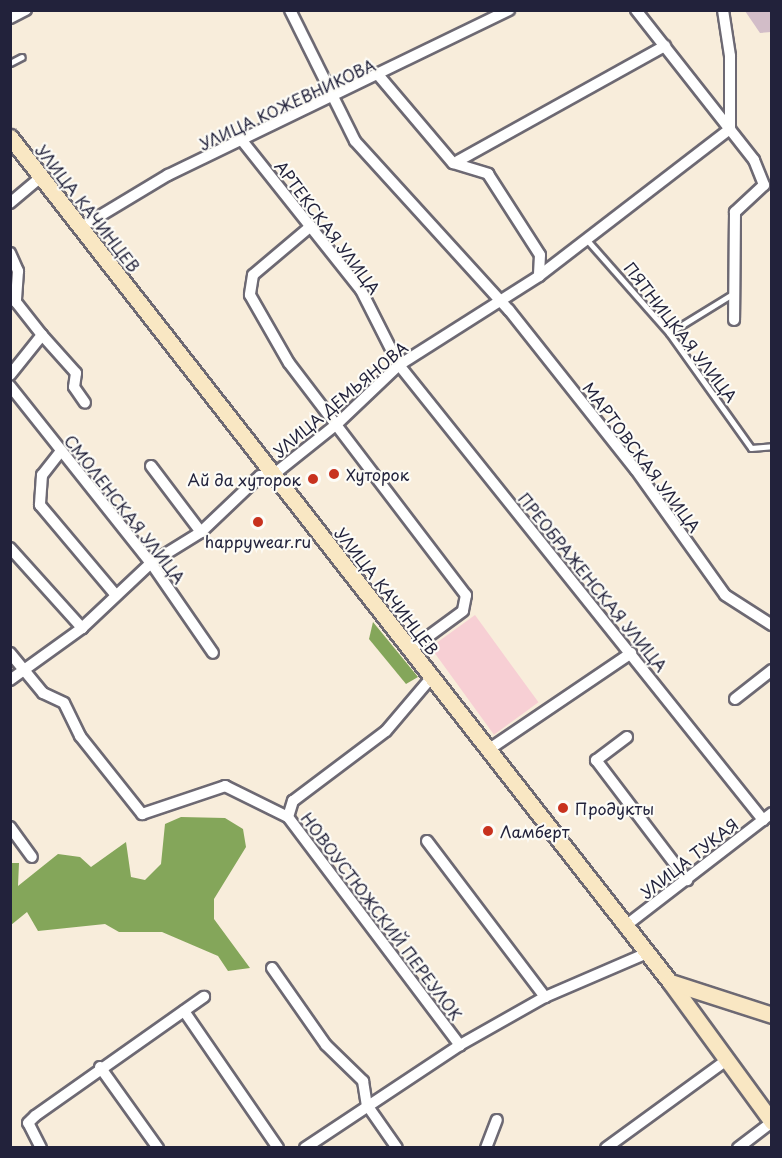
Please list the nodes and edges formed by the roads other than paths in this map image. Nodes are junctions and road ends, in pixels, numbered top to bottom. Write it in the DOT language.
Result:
graph roads {
  1 [pos="26,10"];
  2 [pos="290,10"];
  3 [pos="508,10"];
  4 [pos="636,10"];
  5 [pos="723,10"];
  6 [pos="10,18"];
  7 [pos="665,46"];
  8 [pos="22,57"];
  9 [pos="10,63"];
  10 [pos="380,77"];
  11 [pos="333,100"];
  12 [pos="730,129"];
  13 [pos="10,137"];
  14 [pos="244,143"];
  15 [pos="458,160"];
  16 [pos="41,177"];
  17 [pos="768,189"];
  18 [pos="10,203"];
  19 [pos="310,226"];
  20 [pos="80,228"];
  21 [pos="585,240"];
  22 [pos="10,253"];
  23 [pos="539,276"];
  24 [pos="736,292"];
  25 [pos="495,299"];
  26 [pos="734,320"];
  27 [pos="669,333"];
  28 [pos="42,335"];
  29 [pos="399,365"];
  30 [pos="10,375"];
  31 [pos="10,386"];
  32 [pos="86,404"];
  33 [pos="338,424"];
  34 [pos="771,446"];
  35 [pos="61,451"];
  36 [pos="151,466"];
  37 [pos="273,475"];
  38 [pos="201,532"];
  39 [pos="10,548"];
  40 [pos="151,563"];
  41 [pos="115,594"];
  42 [pos="771,625"];
  43 [pos="82,628"];
  44 [pos="410,650"];
  45 [pos="10,653"];
  46 [pos="630,653"];
  47 [pos="213,654"];
  48 [pos="23,670"];
  49 [pos="771,670"];
  50 [pos="431,678"];
  51 [pos="10,680"];
  52 [pos="735,699"];
  53 [pos="627,737"];
  54 [pos="488,750"];
  55 [pos="288,817"];
  56 [pos="767,817"];
  57 [pos="10,827"];
  58 [pos="427,841"];
  59 [pos="32,857"];
  60 [pos="687,880"];
  61 [pos="624,927"];
  62 [pos="645,954"];
  63 [pos="272,968"];
  64 [pos="670,982"];
  65 [pos="204,997"];
  66 [pos="545,997"];
  67 [pos="184,1011"];
  68 [pos="771,1015"];
  69 [pos="460,1045"];
  70 [pos="724,1062"];
  71 [pos="100,1068"];
  72 [pos="367,1104"];
  73 [pos="498,1120"];
  74 [pos="771,1122"];
  75 [pos="41,1148"];
  76 [pos="158,1148"];
  77 [pos="278,1148"];
  78 [pos="305,1148"];
  79 [pos="397,1148"];
  80 [pos="486,1148"];
  81 [pos="606,1148"];
  82 [pos="738,1148"];
  1 -- 6 [label="street"];
  2 -- 11 [label="street, МАРТОВСКАЯ УЛИЦА"];
  3 -- 10 [label="street, УЛИЦА КОЖЕВНИКОВА"];
  4 -- 7 [label="street"];
  5 -- 12 [label="street"];
  7 -- 12 [label="street"];
  7 -- 15 [label="street"];
  8 -- 9 [label="lane"];
  10 -- 11 [label="street, УЛИЦА КОЖЕВНИКОВА"];
  10 -- 15 [label="street"];
  11 -- 14 [label="street, УЛИЦА КОЖЕВНИКОВА"];
  11 -- 25 [label="street, МАРТОВСКАЯ УЛИЦА"];
  12 -- 17 [label="street"];
  12 -- 21 [label="street, УЛИЦА ДЕМЬЯНОВА"];
  13 -- 16 [label="main road, УЛИЦА КАЧИНЦЕВ"];
  14 -- 19 [label="street, АРТЕКСКАЯ УЛИЦА"];
  14 -- 20 [label="street, УЛИЦА КОЖЕВНИКОВА"];
  15 -- 23 [label="street"];
  16 -- 18 [label="street"];
  16 -- 20 [label="main road, УЛИЦА КАЧИНЦЕВ"];
  17 -- 24 [label="street"];
  19 -- 29 [label="street, АРТЕКСКАЯ УЛИЦА"];
  19 -- 33 [label="street"];
  20 -- 37 [label="main road, УЛИЦА КАЧИНЦЕВ"];
  21 -- 23 [label="street, УЛИЦА ДЕМЬЯНОВА"];
  21 -- 27 [label="lane, ПЯТНИЦКАЯ УЛИЦА"];
  22 -- 28 [label="street"];
  23 -- 25 [label="street, УЛИЦА ДЕМЬЯНОВА"];
  24 -- 26 [label="street"];
  24 -- 27 [label="lane"];
  25 -- 29 [label="street, УЛИЦА ДЕМЬЯНОВА"];
  25 -- 42 [label="street, МАРТОВСКАЯ УЛИЦА"];
  27 -- 34 [label="lane, ПЯТНИЦКАЯ УЛИЦА"];
  28 -- 30 [label="street"];
  28 -- 32 [label="street"];
  29 -- 33 [label="street, УЛИЦА ДЕМЬЯНОВА"];
  29 -- 46 [label="street, ПРЕОБРАЖЕНСКАЯ УЛИЦА"];
  31 -- 35 [label="street, СМОЛЕНСКАЯ УЛИЦА"];
  33 -- 37 [label="street, УЛИЦА ДЕМЬЯНОВА"];
  33 -- 44 [label="street"];
  35 -- 40 [label="street, СМОЛЕНСКАЯ УЛИЦА"];
  35 -- 41 [label="street"];
  36 -- 38 [label="street"];
  37 -- 38 [label="street, УЛИЦА ДЕМЬЯНОВА"];
  37 -- 44 [label="main road, УЛИЦА КАЧИНЦЕВ"];
  38 -- 40 [label="street, УЛИЦА ДЕМЬЯНОВА"];
  39 -- 43 [label="street"];
  40 -- 41 [label="street, УЛИЦА ДЕМЬЯНОВА"];
  40 -- 47 [label="street, СМОЛЕНСКАЯ УЛИЦА"];
  41 -- 43 [label="street, УЛИЦА ДЕМЬЯНОВА"];
  43 -- 48 [label="street, УЛИЦА ДЕМЬЯНОВА"];
  44 -- 50 [label="main road, УЛИЦА КАЧИНЦЕВ"];
  45 -- 48 [label="street"];
  46 -- 54 [label="street"];
  46 -- 56 [label="street, ПРЕОБРАЖЕНСКАЯ УЛИЦА"];
  48 -- 51 [label="street, УЛИЦА ДЕМЬЯНОВА"];
  48 -- 55 [label="street, НОВОУСТЮЖСКИЙ ПЕРЕУЛОК"];
  49 -- 52 [label="street"];
  50 -- 54 [label="main road, УЛИЦА КАЧИНЦЕВ"];
  50 -- 55 [label="street"];
  53 -- 60 [label="street"];
  54 -- 61 [label="main road, УЛИЦА КАЧИНЦЕВ"];
  55 -- 69 [label="street, НОВОУСТЮЖСКИЙ ПЕРЕУЛОК"];
  56 -- 60 [label="street, УЛИЦА ТУКАЯ"];
  57 -- 59 [label="street"];
  58 -- 66 [label="street"];
  60 -- 61 [label="street, УЛИЦА ТУКАЯ"];
  61 -- 62 [label="main road, УЛИЦА КАЧИНЦЕВ"];
  62 -- 64 [label="main road, УЛИЦА КАЧИНЦЕВ"];
  62 -- 66 [label="street"];
  63 -- 72 [label="street"];
  64 -- 68 [label="main road"];
  64 -- 70 [label="main road, УЛИЦА КАЧИНЦЕВ"];
  65 -- 67 [label="street"];
  66 -- 69 [label="street"];
  67 -- 71 [label="street"];
  67 -- 77 [label="street"];
  69 -- 72 [label="street"];
  70 -- 74 [label="main road, УЛИЦА КАЧИНЦЕВ"];
  70 -- 81 [label="street"];
  71 -- 75 [label="street"];
  71 -- 76 [label="street"];
  72 -- 78 [label="street"];
  72 -- 79 [label="street"];
  73 -- 80 [label="street"];
  74 -- 82 [label="street"];
}
